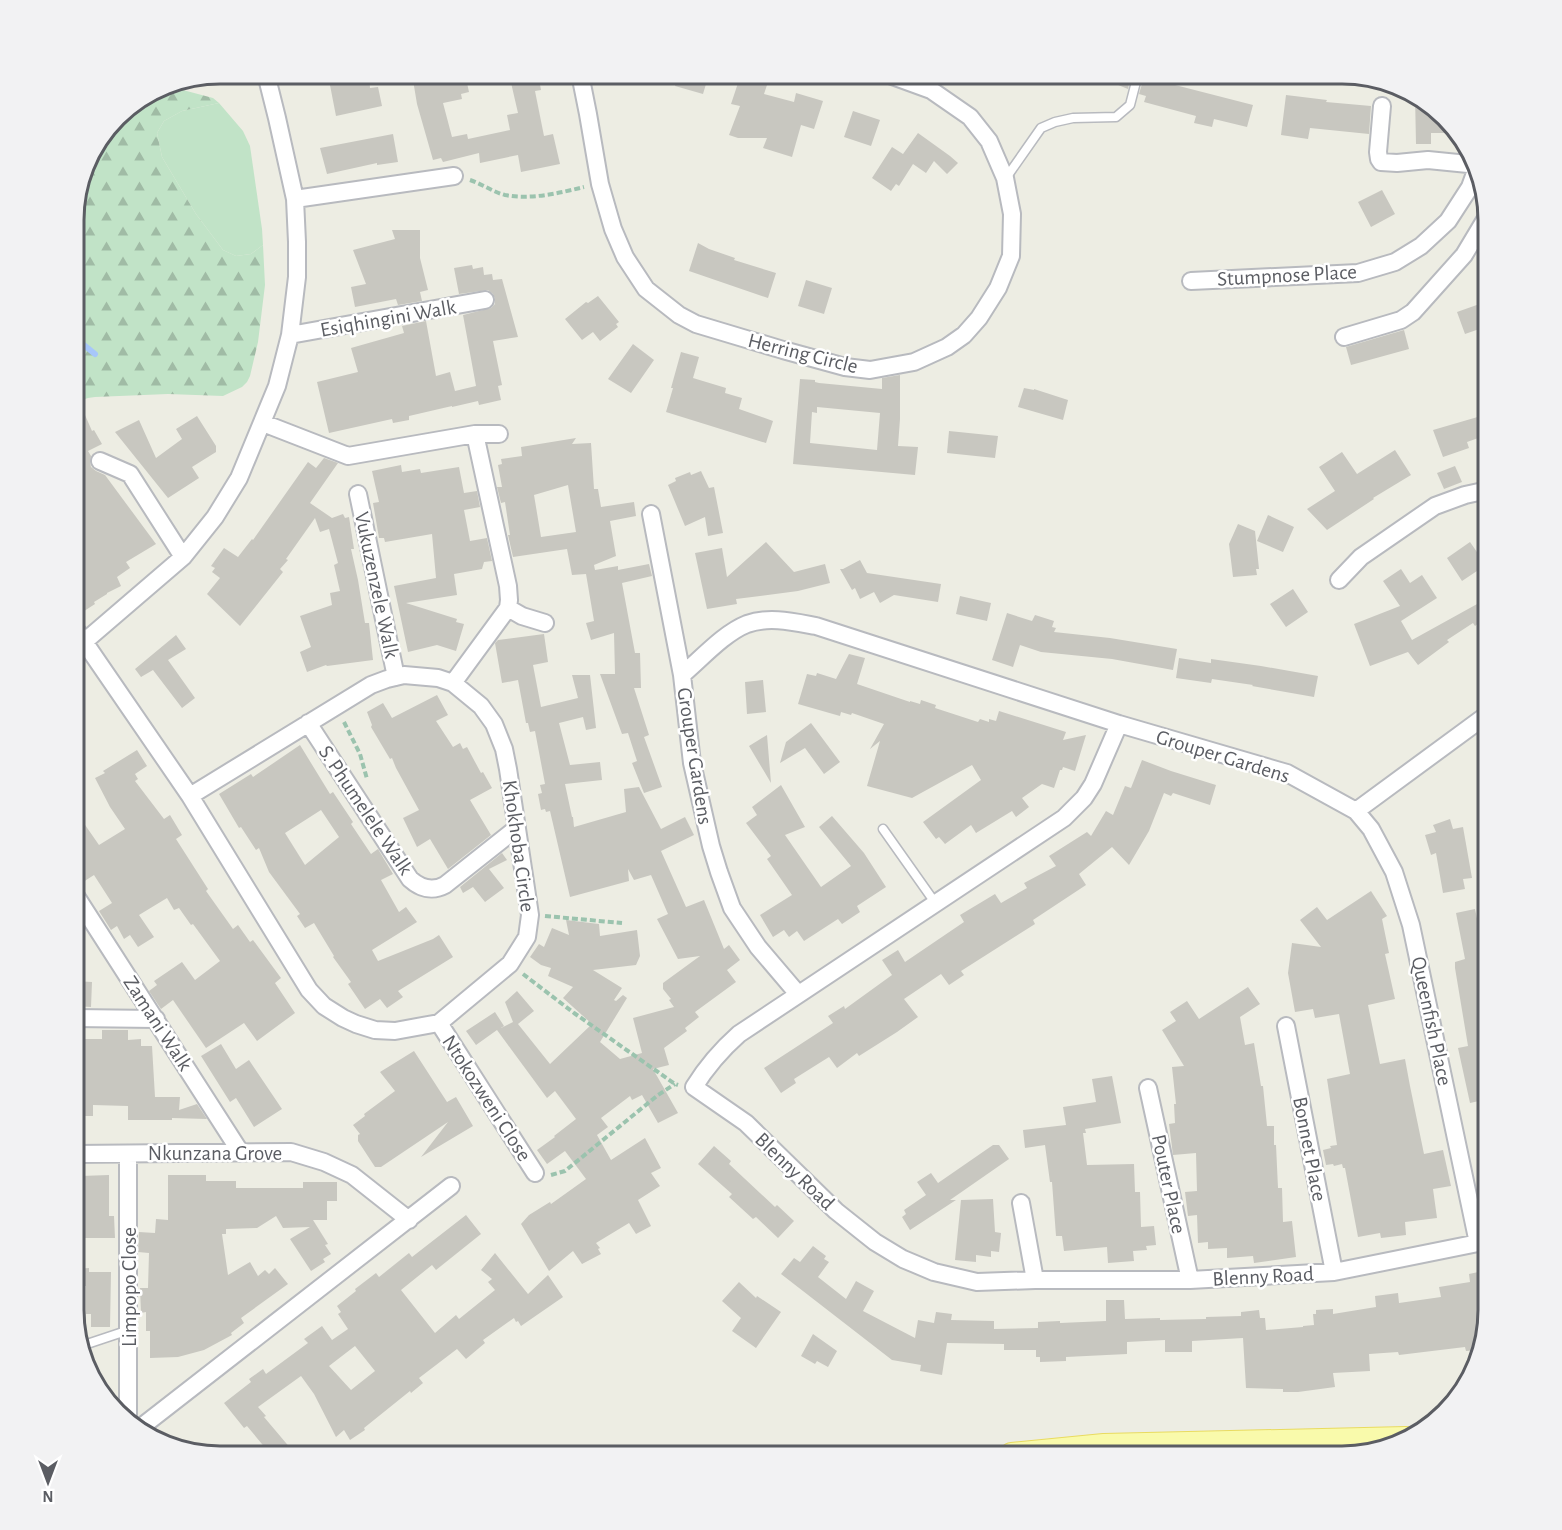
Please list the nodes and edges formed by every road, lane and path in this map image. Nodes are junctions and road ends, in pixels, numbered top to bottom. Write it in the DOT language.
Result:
graph roads {
  1 [pos="268,84"];
  2 [pos="582,84"];
  3 [pos="914,84"];
  4 [pos="1135,84"];
  5 [pos="1382,106"];
  6 [pos="1466,164"];
  7 [pos="454,176"];
  8 [pos="1005,178"];
  9 [pos="1472,181"];
  10 [pos="600,184"];
  11 [pos="295,199"];
  12 [pos="1478,232"];
  13 [pos="1191,280"];
  14 [pos="485,300"];
  15 [pos="290,335"];
  16 [pos="1344,336"];
  17 [pos="263,423"];
  18 [pos="475,434"];
  19 [pos="499,434"];
  20 [pos="100,461"];
  21 [pos="1478,492"];
  22 [pos="358,494"];
  23 [pos="651,513"];
  24 [pos="183,557"];
  25 [pos="1339,580"];
  26 [pos="508,608"];
  27 [pos="545,623"];
  28 [pos="84,641"];
  29 [pos="84,652"];
  30 [pos="682,675"];
  31 [pos="396,677"];
  32 [pos="453,683"];
  33 [pos="335,706"];
  34 [pos="1478,721"];
  35 [pos="308,723"];
  36 [pos="1119,724"];
  37 [pos="190,796"];
  38 [pos="365,810"];
  39 [pos="1356,811"];
  40 [pos="517,828"];
  41 [pos="883,829"];
  42 [pos="936,904"];
  43 [pos="84,908"];
  44 [pos="530,915"];
  45 [pos="622,923"];
  46 [pos="510,964"];
  47 [pos="798,994"];
  48 [pos="84,1018"];
  49 [pos="156,1019"];
  50 [pos="439,1023"];
  51 [pos="1286,1026"];
  52 [pos="675,1084"];
  53 [pos="694,1087"];
  54 [pos="1148,1088"];
  55 [pos="241,1153"];
  56 [pos="84,1154"];
  57 [pos="128,1154"];
  58 [pos="535,1173"];
  59 [pos="451,1186"];
  60 [pos="1021,1203"];
  61 [pos="409,1220"];
  62 [pos="1478,1220"];
  63 [pos="1478,1243"];
  64 [pos="1334,1272"];
  65 [pos="1035,1280"];
  66 [pos="1190,1281"];
  67 [pos="129,1330"];
  68 [pos="89,1343"];
  69 [pos="128,1410"];
  70 [pos="146,1424"];
  71 [pos="1379,1441"];
  72 [pos="1147,1446"];
  1 -- 11 [label="street"];
  2 -- 10 [label="street, Herring Circle"];
  3 -- 8 [label="street, Herring Circle"];
  4 -- 8 [label="lane"];
  5 -- 6 [label="street"];
  7 -- 10 [label="path"];
  7 -- 11 [label="street"];
  8 -- 10 [label="street, Herring Circle"];
  9 -- 13 [label="street, Stumpnose Place"];
  11 -- 15 [label="street"];
  12 -- 16 [label="street"];
  14 -- 15 [label="street, Esiqhingini Walk"];
  15 -- 17 [label="street"];
  17 -- 18 [label="street"];
  17 -- 24 [label="street"];
  18 -- 19 [label="street"];
  18 -- 26 [label="street"];
  20 -- 24 [label="street"];
  21 -- 25 [label="street"];
  22 -- 31 [label="street, Vukuzenzele Walk"];
  23 -- 30 [label="street"];
  24 -- 28 [label="street"];
  26 -- 27 [label="street"];
  26 -- 32 [label="street"];
  29 -- 37 [label="street, Khokhoba Circle"];
  30 -- 36 [label="street, Grouper Gardens"];
  30 -- 47 [label="street, Grouper Gardens"];
  31 -- 32 [label="street, Khokhoba Circle"];
  31 -- 33 [label="street, Khokhoba Circle"];
  32 -- 40 [label="street, Khokhoba Circle"];
  33 -- 35 [label="street, Khokhoba Circle"];
  33 -- 38 [label="path"];
  34 -- 39 [label="street"];
  35 -- 37 [label="street, Khokhoba Circle"];
  35 -- 38 [label="street, S. Phumelele Walk"];
  36 -- 39 [label="street, Grouper Gardens"];
  36 -- 42 [label="street"];
  37 -- 50 [label="street, Khokhoba Circle"];
  38 -- 40 [label="street, S. Phumelele Walk"];
  39 -- 62 [label="street, Queenfish Place"];
  40 -- 44 [label="street, Khokhoba Circle"];
  41 -- 42 [label="lane"];
  42 -- 47 [label="street"];
  43 -- 49 [label="street, Zamani Walk"];
  44 -- 45 [label="path"];
  44 -- 46 [label="street, Khokhoba Circle"];
  46 -- 50 [label="street, Khokhoba Circle"];
  46 -- 52 [label="path"];
  47 -- 53 [label="street"];
  48 -- 49 [label="street"];
  49 -- 55 [label="street, Zamani Walk"];
  50 -- 58 [label="street, Ntokozweni Close"];
  51 -- 64 [label="street, Bonnet Place"];
  52 -- 53 [label="path"];
  52 -- 58 [label="path"];
  53 -- 65 [label="street, Blenny Road"];
  54 -- 66 [label="street, Pouter Place"];
  55 -- 57 [label="street, Nkunzana Grove"];
  55 -- 61 [label="street, Nkunzana Grove"];
  56 -- 57 [label="street, Nkunzana Grove"];
  57 -- 67 [label="street, Limpopo Close"];
  59 -- 61 [label="street"];
  60 -- 65 [label="street"];
  61 -- 70 [label="street"];
  63 -- 64 [label="street, Blenny Road"];
  64 -- 66 [label="street, Blenny Road"];
  65 -- 66 [label="street, Blenny Road"];
  67 -- 68 [label="lane"];
  67 -- 69 [label="street, Limpopo Close"];
  71 -- 72 [label="main road"];
}
